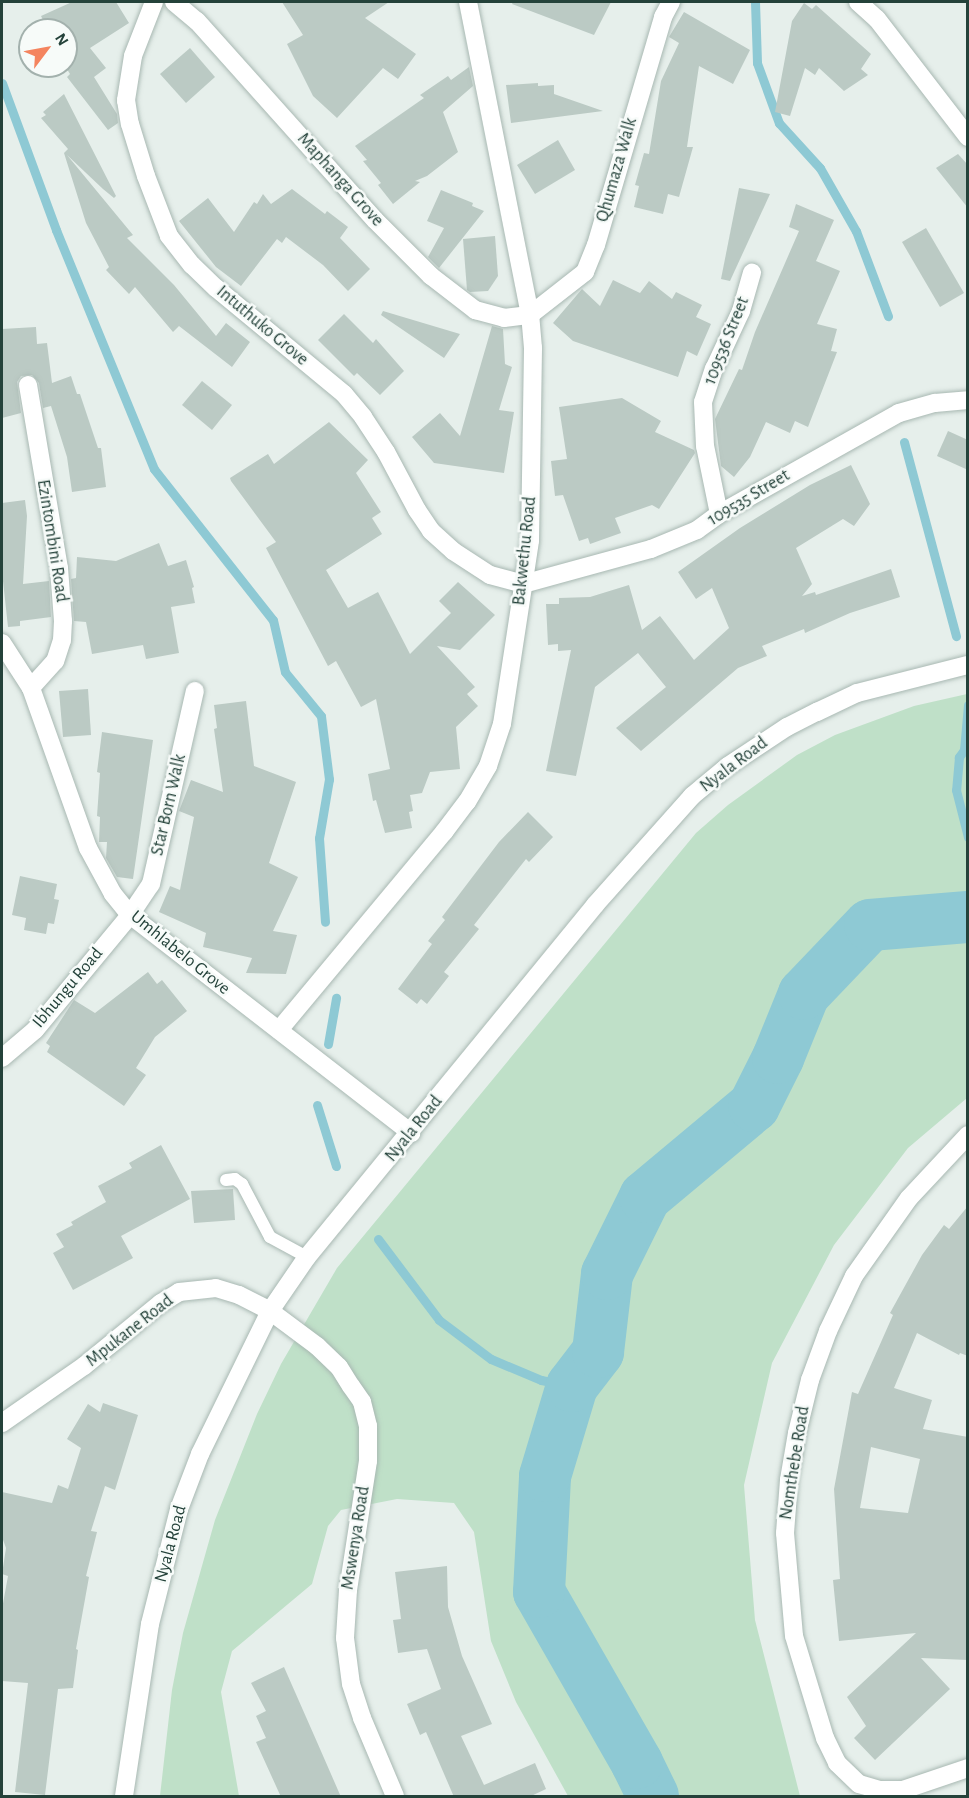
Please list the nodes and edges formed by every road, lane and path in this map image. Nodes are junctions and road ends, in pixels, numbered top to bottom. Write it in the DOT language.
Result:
graph roads {
  1 [pos="154,2"];
  2 [pos="174,2"];
  3 [pos="468,2"];
  4 [pos="671,2"];
  5 [pos="858,2"];
  6 [pos="968,136"];
  7 [pos="752,273"];
  8 [pos="530,315"];
  9 [pos="28,385"];
  10 [pos="968,400"];
  11 [pos="719,514"];
  12 [pos="523,584"];
  13 [pos="2,644"];
  14 [pos="968,664"];
  15 [pos="31,688"];
  16 [pos="195,691"];
  17 [pos="130,915"];
  18 [pos="279,1030"];
  19 [pos="2,1058"];
  20 [pos="411,1133"];
  21 [pos="968,1135"];
  22 [pos="226,1180"];
  23 [pos="308,1257"];
  24 [pos="270,1311"];
  25 [pos="2,1423"];
  26 [pos="968,1768"];
  27 [pos="124,1797"];
  28 [pos="395,1797"];
  1 -- 12 [label="street, Intuthuko Grove"];
  2 -- 8 [label="street, Maphanga Grove"];
  3 -- 8 [label="street, Bakwethu Road"];
  4 -- 8 [label="street, Qhumaza Walk"];
  5 -- 6 [label="street"];
  7 -- 11 [label="street, 109536 Street"];
  8 -- 12 [label="street, Bakwethu Road"];
  9 -- 15 [label="street, Ezintombini Road"];
  10 -- 11 [label="street, 109535 Street"];
  11 -- 12 [label="street, 109535 Street"];
  12 -- 18 [label="street, Bakwethu Road"];
  13 -- 15 [label="street, Umhlabelo Grove"];
  14 -- 20 [label="street, Nyala Road"];
  15 -- 17 [label="street, Umhlabelo Grove"];
  16 -- 17 [label="street, Star Born Walk"];
  17 -- 18 [label="street, Umhlabelo Grove"];
  17 -- 19 [label="street, Ibhungu Road"];
  18 -- 20 [label="street, Umhlabelo Grove"];
  20 -- 23 [label="street, Nyala Road"];
  21 -- 26 [label="street, Nomthebe Road"];
  22 -- 23 [label="lane"];
  23 -- 24 [label="street, Nyala Road"];
  24 -- 25 [label="street, Mpukane Road"];
  24 -- 27 [label="street, Nyala Road"];
  24 -- 28 [label="street, Mswenya Road"];
}
